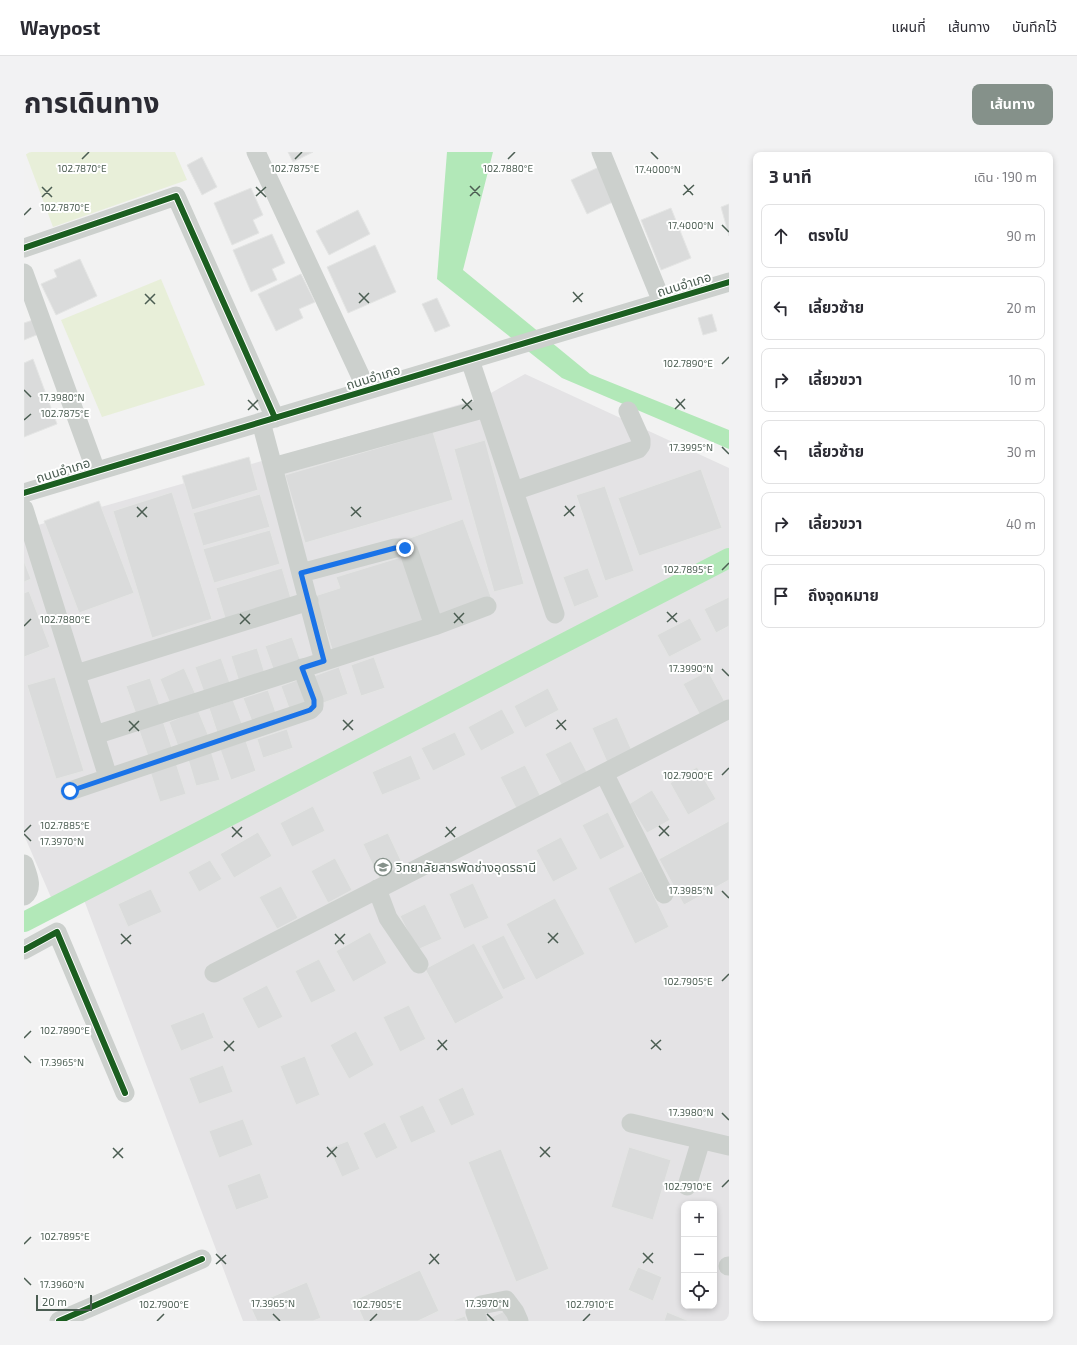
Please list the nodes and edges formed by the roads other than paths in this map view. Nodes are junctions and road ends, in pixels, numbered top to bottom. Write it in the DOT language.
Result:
graph roads {
  1 [pos="256,152"];
  2 [pos="600,152"];
  3 [pos="24,248"];
  4 [pos="24,273"];
  5 [pos="729,282"];
  6 [pos="662,302"];
  7 [pos="470,360"];
  8 [pos="367,390"];
  9 [pos="486,408"];
  10 [pos="628,411"];
  11 [pos="268,420"];
  12 [pos="273,467"];
  13 [pos="96,471"];
  14 [pos="514,491"];
  15 [pos="24,493"];
  16 [pos="24,509"];
  17 [pos="301,573"];
  18 [pos="309,601"];
  19 [pos="487,606"];
  20 [pos="554,614"];
  21 [pos="434,626"];
  22 [pos="324,661"];
  23 [pos="302,668"];
  24 [pos="76,674"];
  25 [pos="729,709"];
  26 [pos="94,735"];
  27 [pos="604,773"];
  28 [pos="108,777"];
  29 [pos="70,791"];
  30 [pos="24,864"];
  31 [pos="377,889"];
  32 [pos="664,894"];
  33 [pos="24,896"];
  34 [pos="24,950"];
  35 [pos="419,964"];
  36 [pos="214,973"];
  37 [pos="125,1093"];
  38 [pos="631,1124"];
  39 [pos="729,1136"];
  40 [pos="701,1140"];
  41 [pos="729,1146"];
  42 [pos="687,1186"];
  43 [pos="202,1259"];
  44 [pos="59,1321"];
  45 [pos="478,1321"];
  46 [pos="519,1321"];
  1 -- 8 [label="street"];
  2 -- 6 [label="street"];
  3 -- 11 [label="street"];
  4 -- 13 [label="street"];
  5 -- 6 [label="street, ถนนอำเภอ"];
  6 -- 7 [label="street, ถนนอำเภอ"];
  7 -- 8 [label="street, ถนนอำเภอ"];
  7 -- 9 [label="street"];
  8 -- 11 [label="street, ถนนอำเภอ"];
  9 -- 12 [label="street"];
  9 -- 14 [label="street"];
  10 -- 14 [label="street"];
  11 -- 12 [label="street"];
  11 -- 13 [label="street, ถนนอำเภอ"];
  12 -- 17 [label="street"];
  13 -- 15 [label="street, ถนนอำเภอ"];
  14 -- 20 [label="street"];
  16 -- 24 [label="street"];
  17 -- 18 [label="street"];
  17 -- 21 [label="street"];
  18 -- 22 [label="street"];
  18 -- 24 [label="street"];
  19 -- 21 [label="street"];
  21 -- 22 [label="street"];
  22 -- 23 [label="street"];
  23 -- 26 [label="street"];
  23 -- 28 [label="street"];
  24 -- 26 [label="street"];
  25 -- 27 [label="street"];
  26 -- 28 [label="street"];
  27 -- 31 [label="street"];
  27 -- 32 [label="street"];
  28 -- 29 [label="street"];
  30 -- 33 [label="street"];
  31 -- 35 [label="street"];
  31 -- 36 [label="street"];
  34 -- 37 [label="street"];
  38 -- 40 [label="street"];
  39 -- 41 [label="street"];
  40 -- 41 [label="street"];
  40 -- 42 [label="street"];
  43 -- 44 [label="street"];
  45 -- 46 [label="street"];
}
